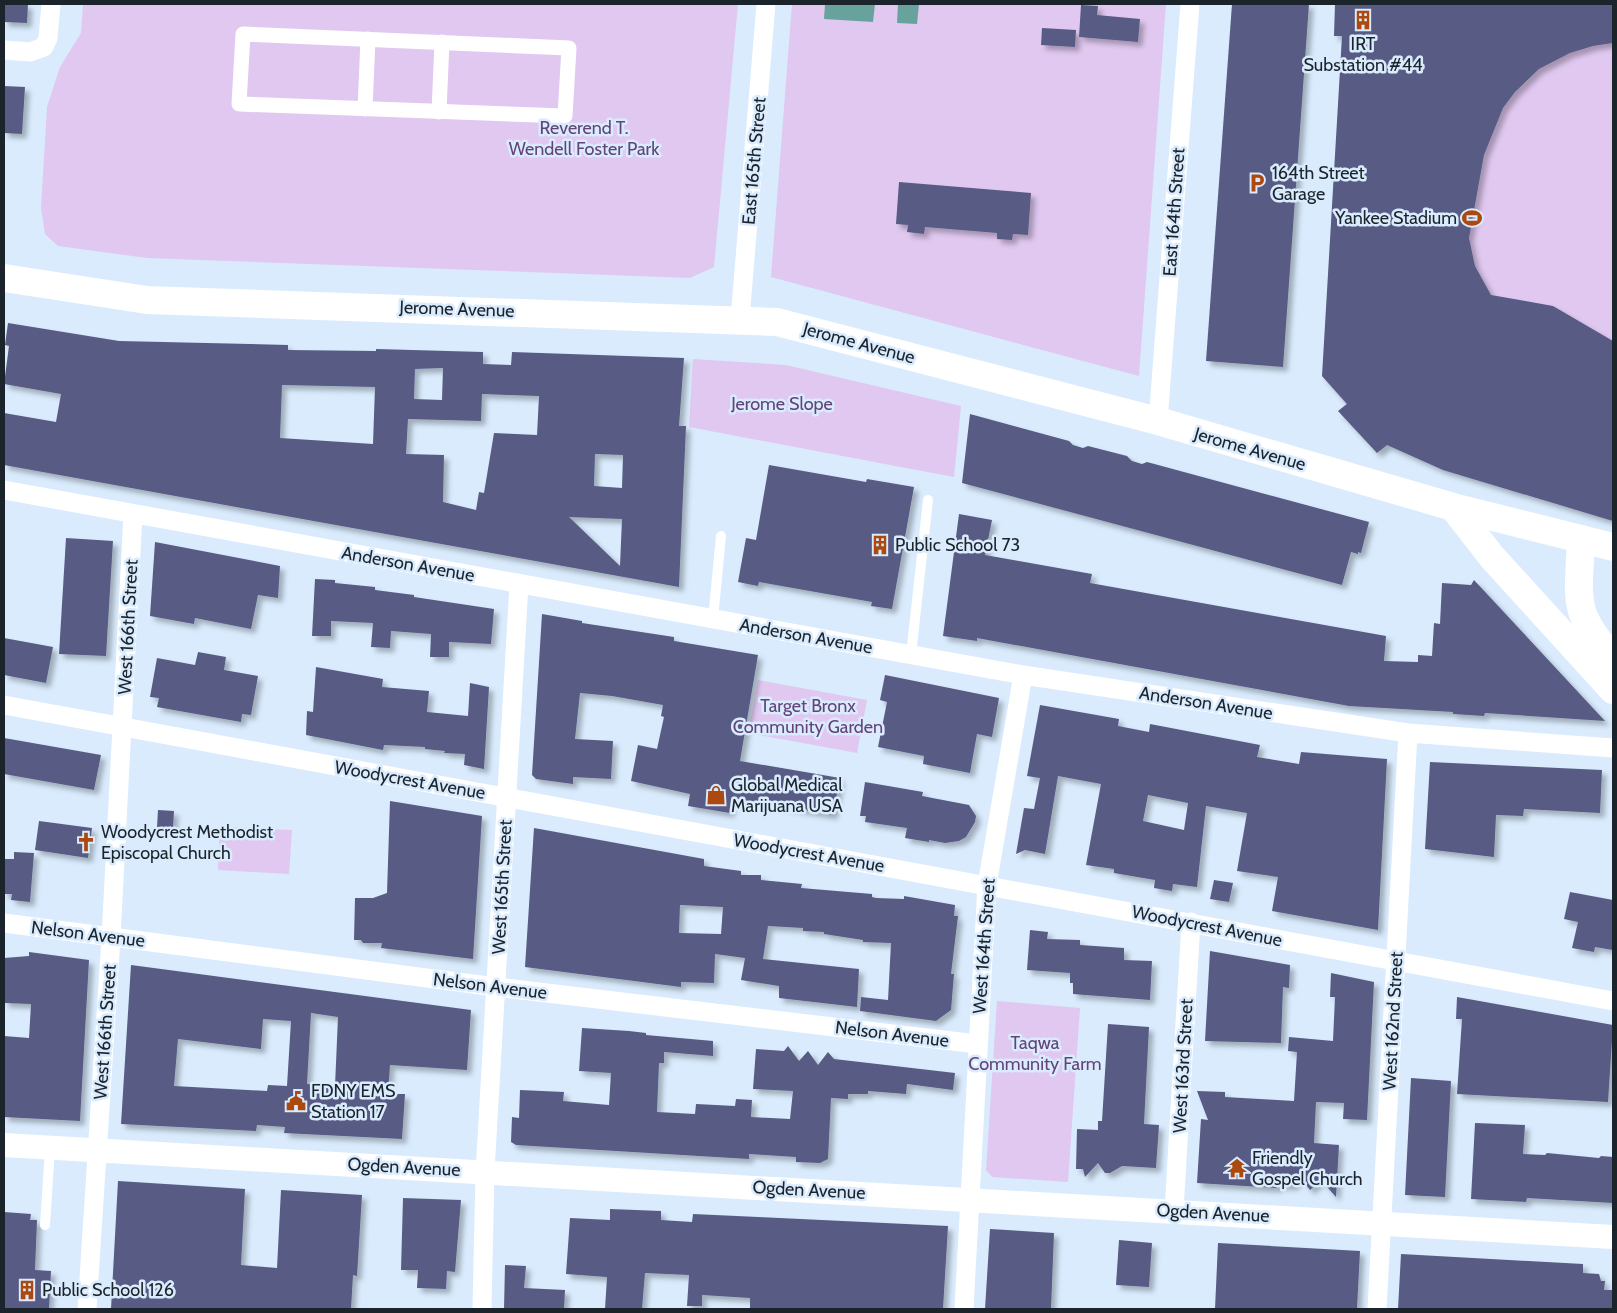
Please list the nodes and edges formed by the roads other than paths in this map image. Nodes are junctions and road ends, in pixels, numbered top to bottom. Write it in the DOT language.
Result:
graph roads {
  1 [pos="51,4"];
  2 [pos="766,4"];
  3 [pos="1190,4"];
  4 [pos="368,39"];
  5 [pos="442,42"];
  6 [pos="4,50"];
  7 [pos="365,109"];
  8 [pos="439,112"];
  9 [pos="4,278"];
  10 [pos="740,319"];
  11 [pos="1158,421"];
  12 [pos="4,490"];
  13 [pos="928,500"];
  14 [pos="1453,507"];
  15 [pos="134,514"];
  16 [pos="720,536"];
  17 [pos="1581,539"];
  18 [pos="1613,547"];
  19 [pos="519,584"];
  20 [pos="714,619"];
  21 [pos="912,655"];
  22 [pos="1613,658"];
  23 [pos="1024,675"];
  24 [pos="1613,690"];
  25 [pos="4,705"];
  26 [pos="123,727"];
  27 [pos="1408,733"];
  28 [pos="1613,748"];
  29 [pos="507,798"];
  30 [pos="987,885"];
  31 [pos="1191,922"];
  32 [pos="4,923"];
  33 [pos="111,938"];
  34 [pos="1396,962"];
  35 [pos="496,987"];
  36 [pos="1613,1002"];
  37 [pos="977,1044"];
  38 [pos="4,1145"];
  39 [pos="50,1148"];
  40 [pos="97,1150"];
  41 [pos="486,1172"];
  42 [pos="970,1199"];
  43 [pos="1174,1211"];
  44 [pos="1382,1223"];
  45 [pos="46,1225"];
  46 [pos="1613,1237"];
  47 [pos="87,1309"];
  48 [pos="482,1309"];
  49 [pos="964,1309"];
  50 [pos="1377,1309"];
  1 -- 6 [label="street"];
  2 -- 10 [label="street, East 165th Street"];
  3 -- 11 [label="street, East 164th Street"];
  4 -- 5 [label="street"];
  4 -- 7 [label="street"];
  4 -- 7 [label="street"];
  5 -- 8 [label="street"];
  5 -- 8 [label="street"];
  7 -- 8 [label="street"];
  9 -- 10 [label="main road, Jerome Avenue"];
  10 -- 11 [label="main road, Jerome Avenue"];
  11 -- 14 [label="main road, Jerome Avenue"];
  12 -- 15 [label="street, Anderson Avenue"];
  13 -- 21 [label="lane"];
  14 -- 17 [label="main road, Jerome Avenue"];
  14 -- 24 [label="main road"];
  15 -- 19 [label="street, Anderson Avenue"];
  15 -- 26 [label="street, West 166th Street"];
  16 -- 20 [label="lane"];
  17 -- 18 [label="main road, Jerome Avenue"];
  17 -- 22 [label="main road"];
  19 -- 20 [label="street, Anderson Avenue"];
  19 -- 29 [label="street, West 165th Street"];
  20 -- 21 [label="street, Anderson Avenue"];
  21 -- 23 [label="street, Anderson Avenue"];
  23 -- 27 [label="street, Anderson Avenue"];
  23 -- 30 [label="street, West 164th Street"];
  25 -- 26 [label="street, Woodycrest Avenue"];
  26 -- 29 [label="street, Woodycrest Avenue"];
  26 -- 33 [label="street, West 166th Street"];
  27 -- 28 [label="street, Anderson Avenue"];
  27 -- 34 [label="street, West 162nd Street"];
  29 -- 30 [label="street, Woodycrest Avenue"];
  29 -- 35 [label="street, West 165th Street"];
  30 -- 31 [label="street, Woodycrest Avenue"];
  30 -- 37 [label="street, West 164th Street"];
  31 -- 34 [label="street, Woodycrest Avenue"];
  31 -- 43 [label="street, West 163rd Street"];
  32 -- 33 [label="street, Nelson Avenue"];
  33 -- 35 [label="street, Nelson Avenue"];
  33 -- 40 [label="street, West 166th Street"];
  34 -- 36 [label="street, Woodycrest Avenue"];
  34 -- 44 [label="street, West 162nd Street"];
  35 -- 37 [label="street, Nelson Avenue"];
  35 -- 41 [label="street, West 165th Street"];
  37 -- 42 [label="street, West 164th Street"];
  38 -- 39 [label="street, Ogden Avenue"];
  39 -- 40 [label="street, Ogden Avenue"];
  39 -- 45 [label="lane"];
  40 -- 41 [label="street, Ogden Avenue"];
  40 -- 47 [label="street, West 166th Street"];
  41 -- 42 [label="street, Ogden Avenue"];
  41 -- 48 [label="street, West 165th Street"];
  42 -- 43 [label="street, Ogden Avenue"];
  42 -- 49 [label="street, West 164th Street"];
  43 -- 44 [label="street, Ogden Avenue"];
  44 -- 46 [label="street, Ogden Avenue"];
  44 -- 50 [label="street, West 162nd Street"];
}
